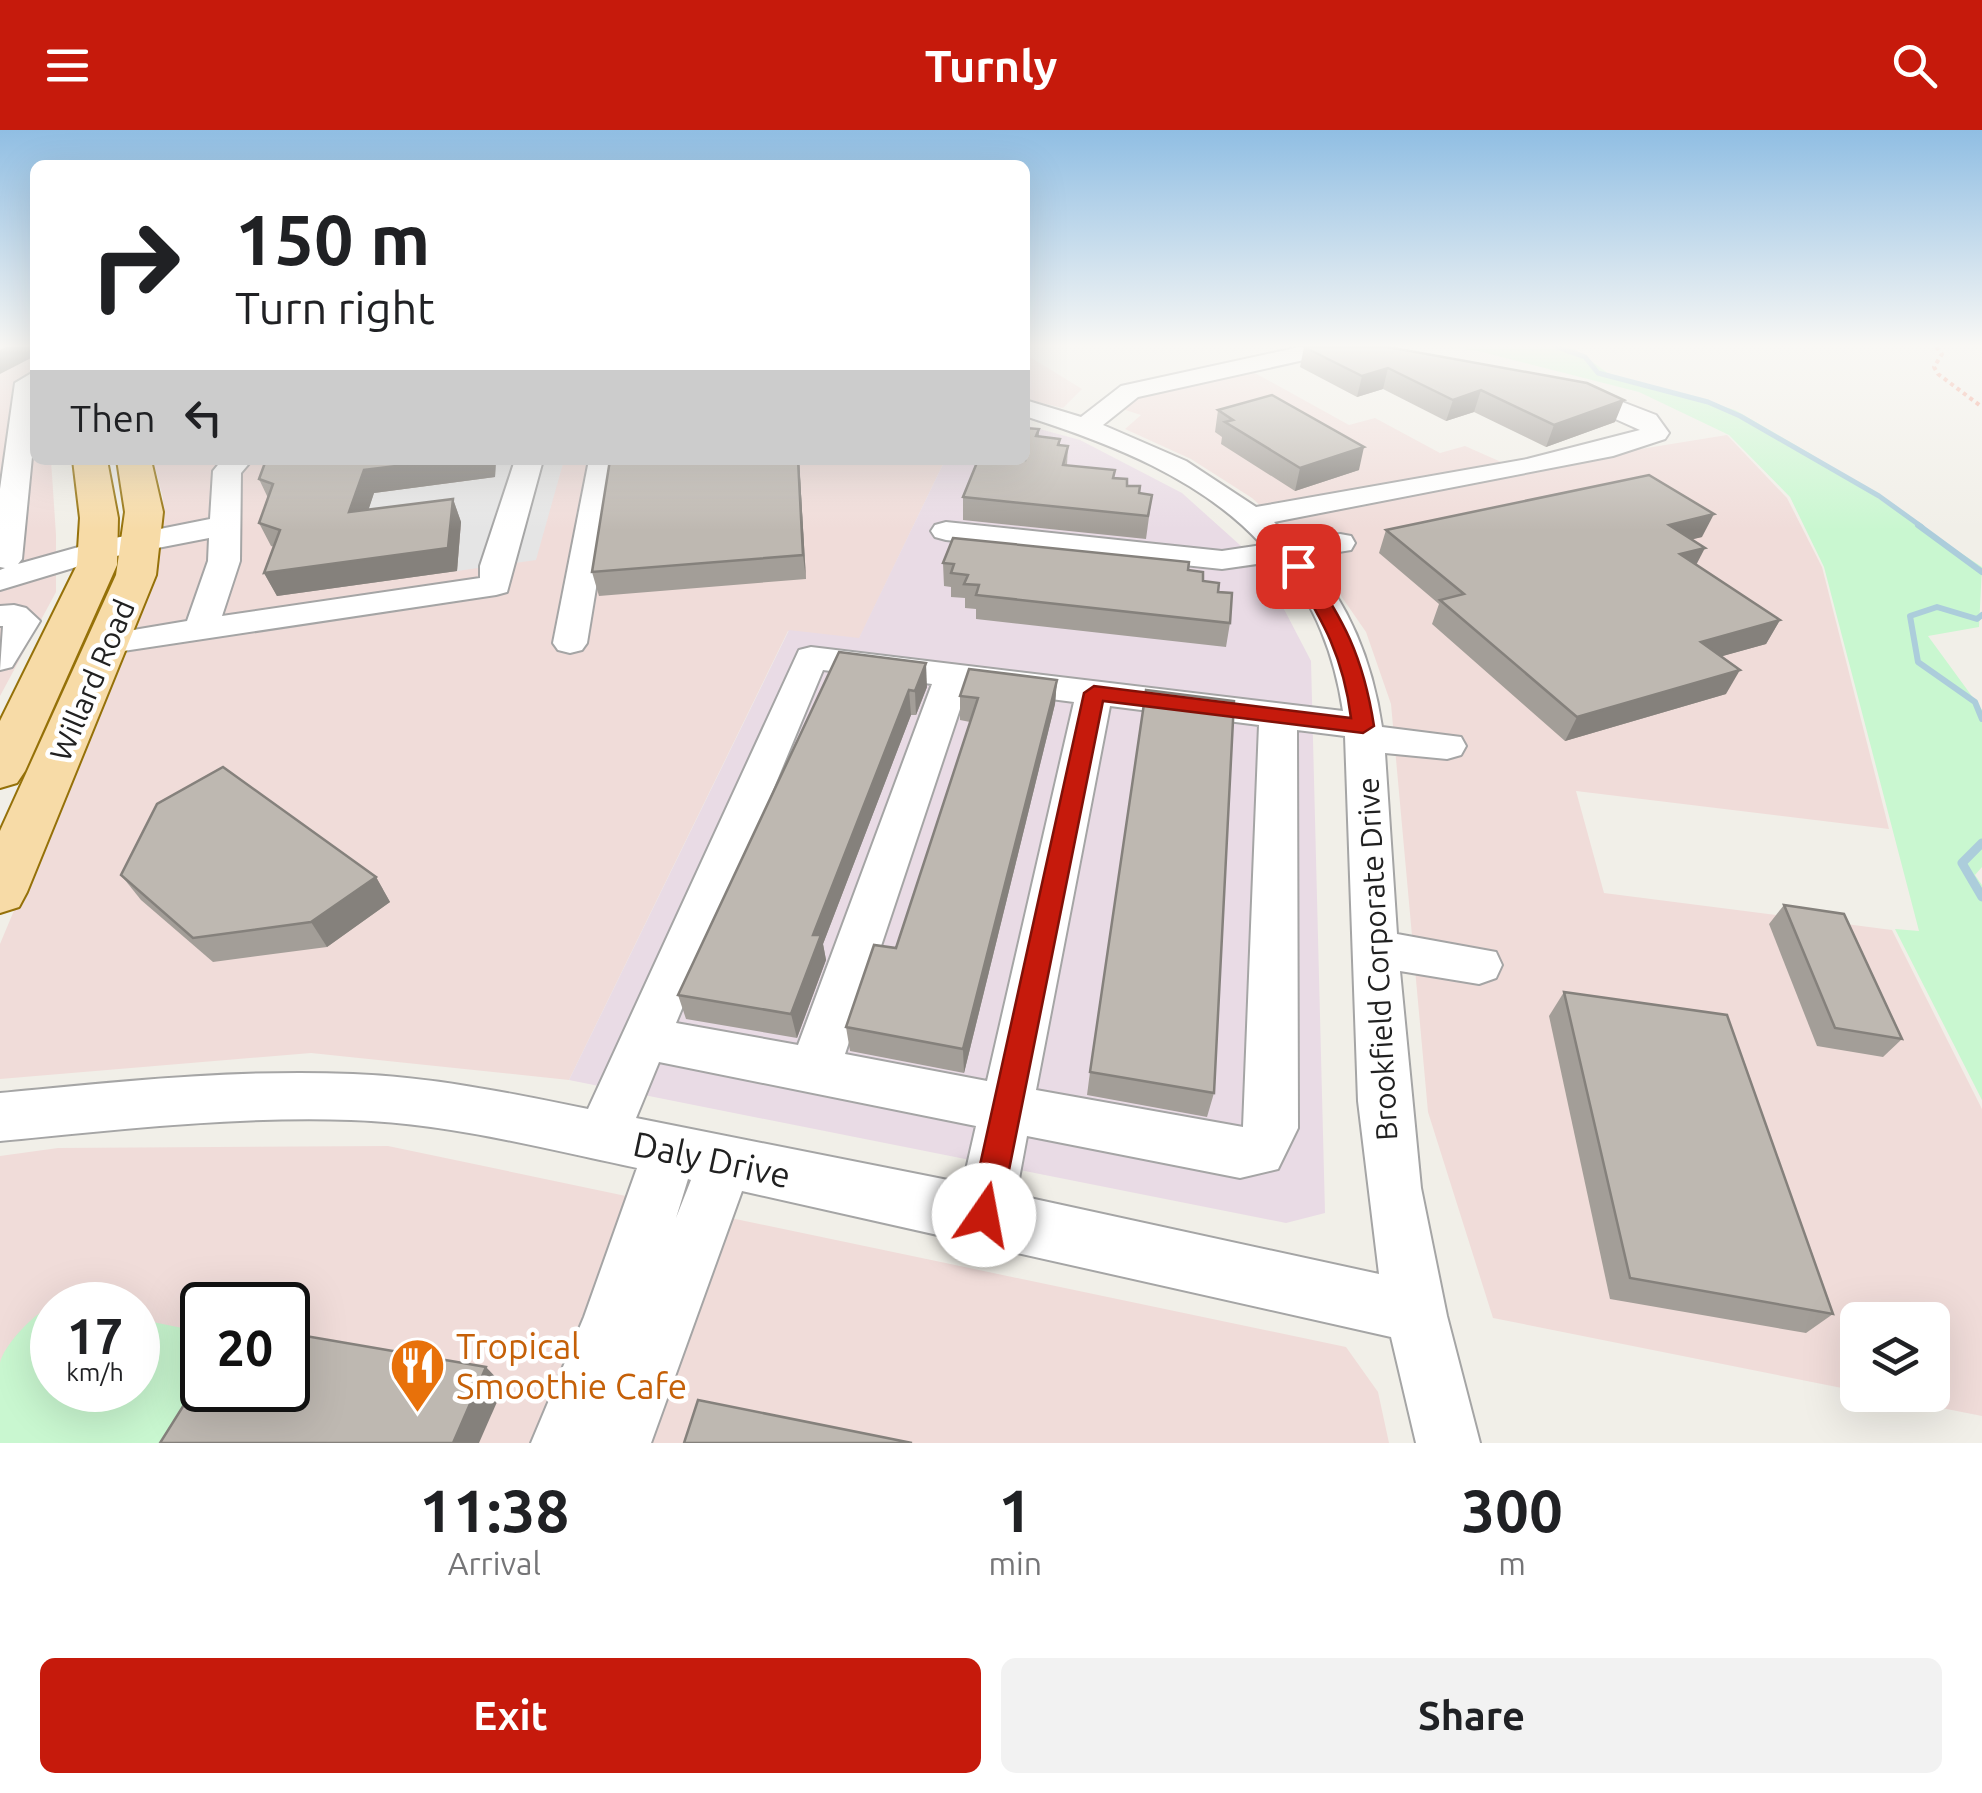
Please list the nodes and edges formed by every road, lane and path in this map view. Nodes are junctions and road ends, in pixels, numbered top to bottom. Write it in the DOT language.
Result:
graph roads {
  1 [pos="24,408"];
  2 [pos="1108,408"];
  3 [pos="1618,408"];
  4 [pos="1030,410"];
  5 [pos="1085,426"];
  6 [pos="92,465"];
  7 [pos="135,465"];
  8 [pos="233,465"];
  9 [pos="527,465"];
  10 [pos="602,465"];
  11 [pos="1251,517"];
  12 [pos="228,525"];
  13 [pos="946,530"];
  14 [pos="1340,543"];
  15 [pos="121,546"];
  16 [pos="1286,552"];
  17 [pos="2,566"];
  18 [pos="0,616"];
  19 [pos="200,628"];
  20 [pos="110,643"];
  21 [pos="570,643"];
  22 [pos="0,659"];
  23 [pos="953,676"];
  24 [pos="1094,693"];
  25 [pos="1278,716"];
  26 [pos="1363,732"];
  27 [pos="1447,746"];
  28 [pos="0,771"];
  29 [pos="0,892"];
  30 [pos="1375,948"];
  31 [pos="1478,966"];
  32 [pos="645,1038"];
  33 [pos="814,1070"];
  34 [pos="1008,1107"];
  35 [pos="0,1117"];
  36 [pos="602,1136"];
  37 [pos="698,1156"];
  38 [pos="984,1215"];
  39 [pos="1414,1312"];
  40 [pos="563,1443"];
  41 [pos="619,1443"];
  42 [pos="1448,1443"];
  1 -- 17 [label="street"];
  2 -- 5 [label="street"];
  3 -- 11 [label="street"];
  4 -- 5 [label="street, Brookfield Corporate Drive"];
  5 -- 11 [label="street, Brookfield Corporate Drive"];
  6 -- 15 [label="main road, Willard Road"];
  7 -- 15 [label="main road, Willard Road"];
  8 -- 12 [label="street"];
  9 -- 19 [label="street"];
  10 -- 21 [label="street"];
  11 -- 16 [label="street, Brookfield Corporate Drive"];
  12 -- 15 [label="street"];
  12 -- 19 [label="street"];
  13 -- 16 [label="street"];
  14 -- 16 [label="street"];
  15 -- 17 [label="street"];
  15 -- 20 [label="main road, Willard Road"];
  15 -- 28 [label="main road, Willard Road"];
  16 -- 26 [label="street, Brookfield Corporate Drive"];
  18 -- 22 [label="street"];
  19 -- 20 [label="street"];
  20 -- 29 [label="main road, Willard Road"];
  23 -- 24 [label="street"];
  23 -- 32 [label="street"];
  23 -- 33 [label="street"];
  24 -- 25 [label="street"];
  24 -- 34 [label="street"];
  25 -- 26 [label="street"];
  25 -- 34 [label="street"];
  26 -- 27 [label="street"];
  26 -- 30 [label="street, Brookfield Corporate Drive"];
  30 -- 31 [label="street"];
  30 -- 39 [label="street, Brookfield Corporate Drive"];
  32 -- 33 [label="street"];
  32 -- 36 [label="street"];
  33 -- 34 [label="street"];
  34 -- 38 [label="street"];
  35 -- 36 [label="street, Daly Drive"];
  36 -- 37 [label="street, Daly Drive"];
  37 -- 38 [label="street, Daly Drive"];
  37 -- 40 [label="street"];
  37 -- 41 [label="street"];
  38 -- 39 [label="street, Daly Drive"];
  39 -- 42 [label="street, Brookfield Corporate Drive"];
}
